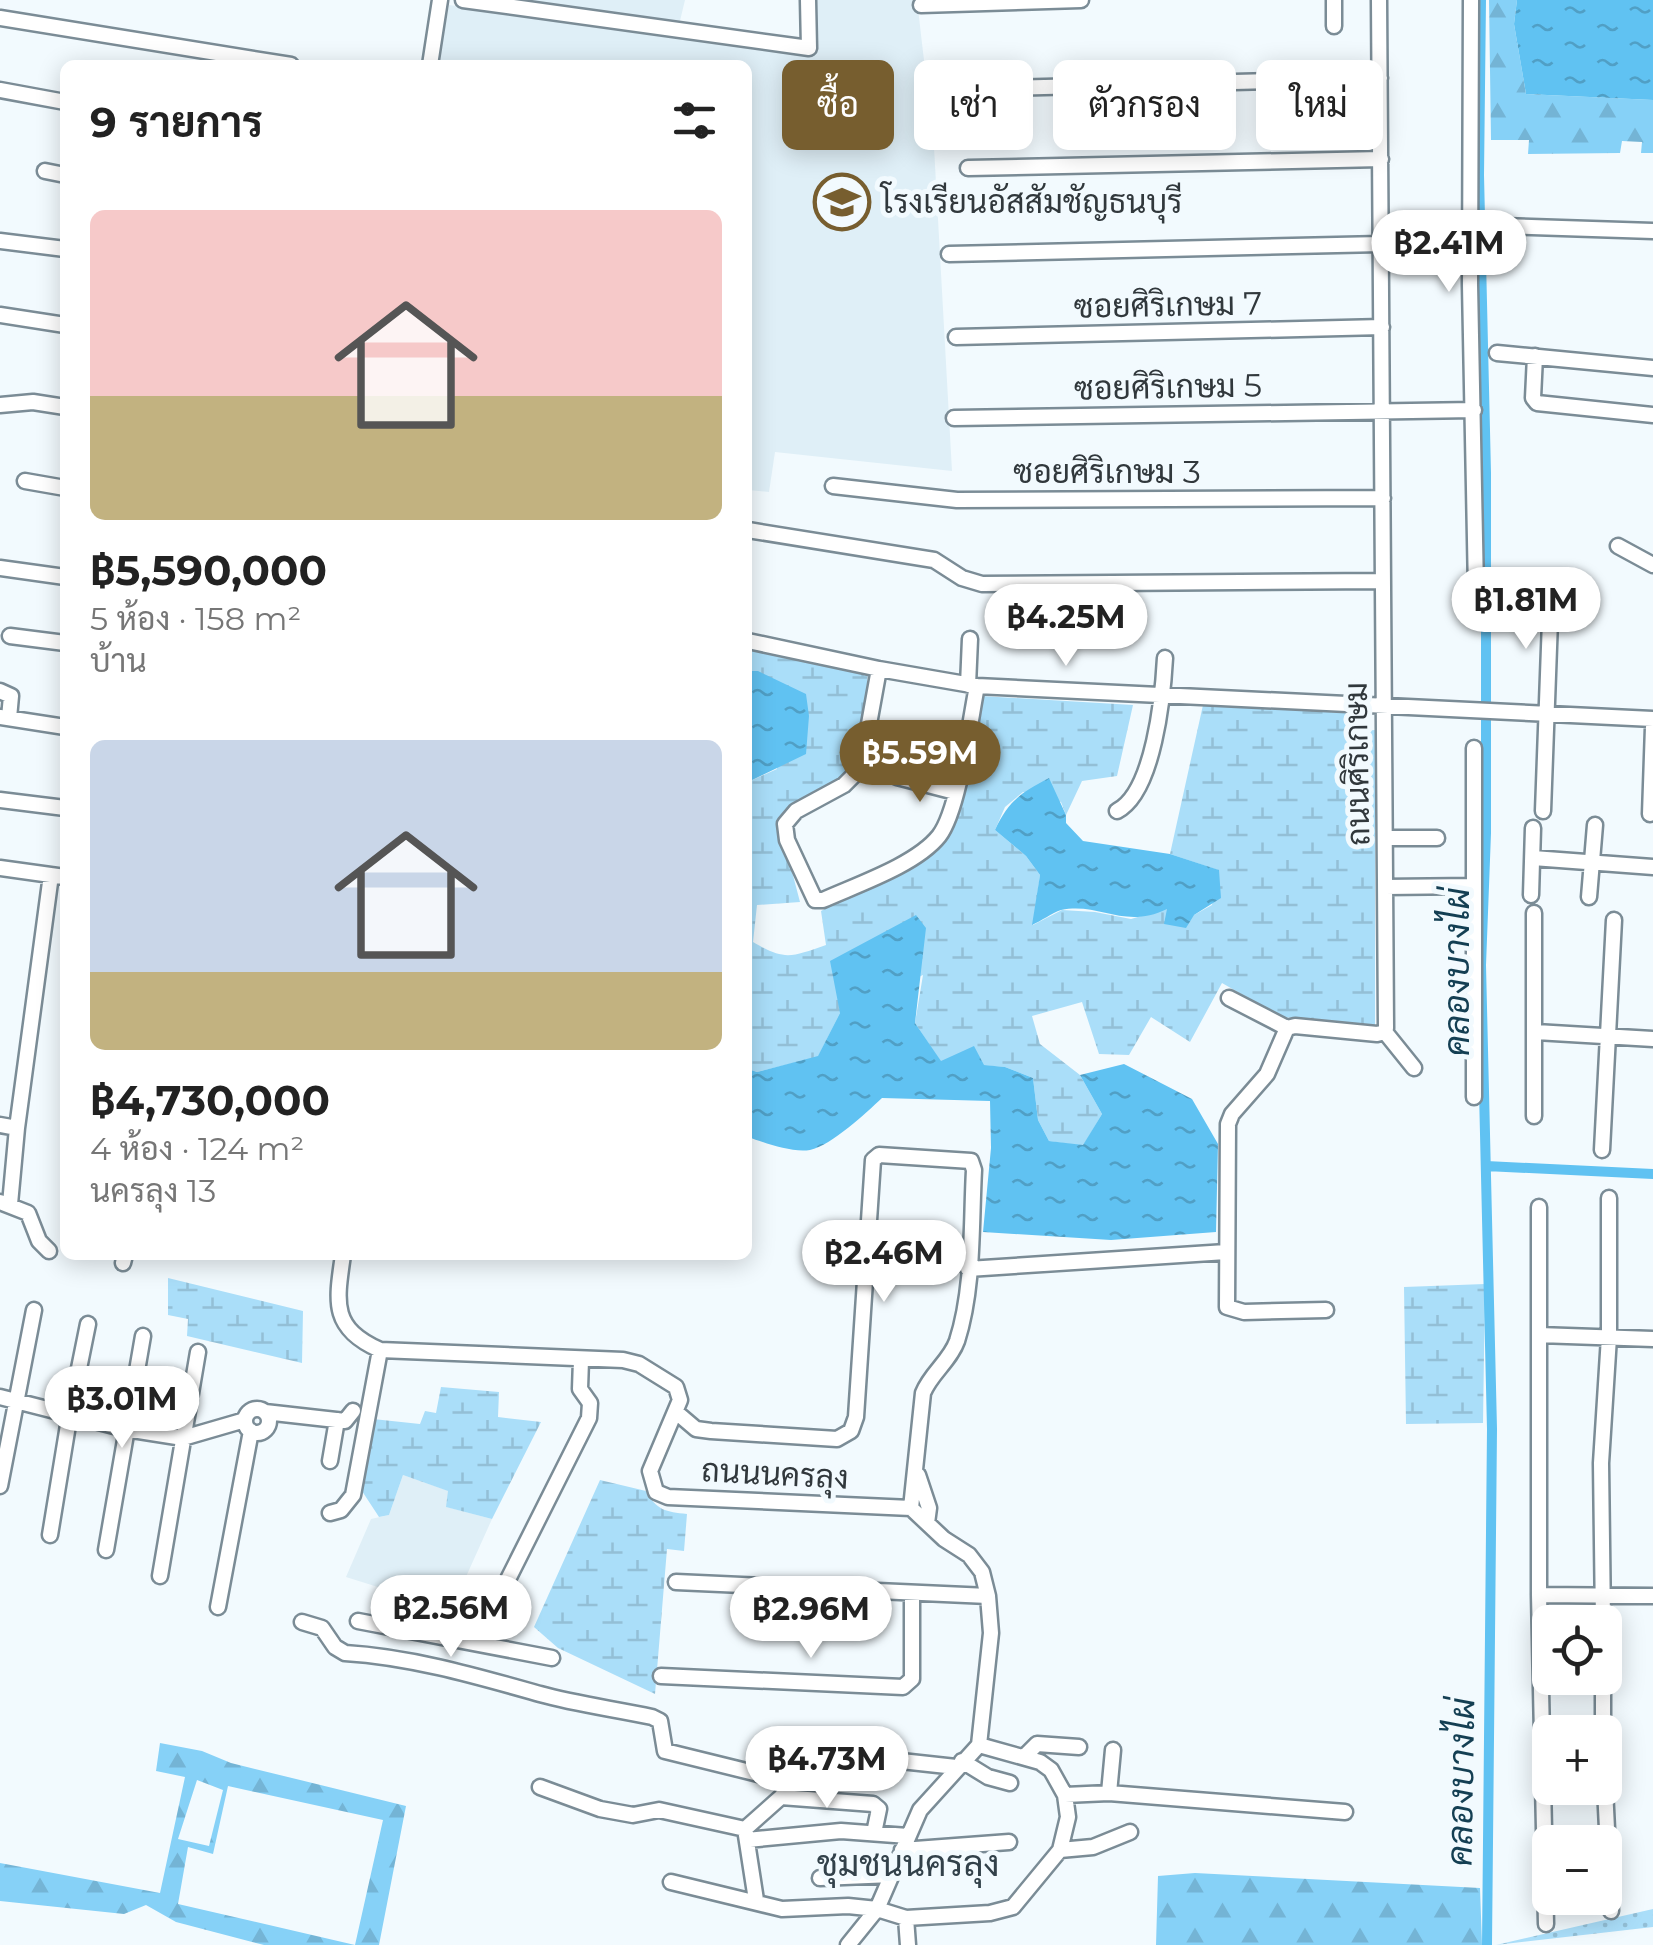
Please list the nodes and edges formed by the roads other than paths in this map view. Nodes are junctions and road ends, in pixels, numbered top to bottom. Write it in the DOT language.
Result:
graph roads {
  1 [pos="437,0"];
  2 [pos="464,0"];
  3 [pos="808,0"];
  4 [pos="1081,0"];
  5 [pos="1334,0"];
  6 [pos="1379,0"];
  7 [pos="1470,0"];
  8 [pos="921,4"];
  9 [pos="0,18"];
  10 [pos="1334,26"];
  11 [pos="260,60"];
  12 [pos="431,60"];
  13 [pos="1380,60"];
  14 [pos="1256,81"];
  15 [pos="1033,87"];
  16 [pos="0,90"];
  17 [pos="60,101"];
  18 [pos="1380,150"];
  19 [pos="1380,159"];
  20 [pos="968,168"];
  21 [pos="45,172"];
  22 [pos="60,174"];
  23 [pos="1479,225"];
  24 [pos="1653,231"];
  25 [pos="0,241"];
  26 [pos="1381,244"];
  27 [pos="60,248"];
  28 [pos="949,254"];
  29 [pos="0,315"];
  30 [pos="60,324"];
  31 [pos="1382,327"];
  32 [pos="956,337"];
  33 [pos="1498,353"];
  34 [pos="1535,356"];
  35 [pos="1653,368"];
  36 [pos="0,405"];
  37 [pos="60,406"];
  38 [pos="1474,410"];
  39 [pos="1382,411"];
  40 [pos="1653,415"];
  41 [pos="954,418"];
  42 [pos="26,481"];
  43 [pos="833,486"];
  44 [pos="60,487"];
  45 [pos="1383,498"];
  46 [pos="752,531"];
  47 [pos="1618,546"];
  48 [pos="1653,565"];
  49 [pos="0,568"];
  50 [pos="60,577"];
  51 [pos="1383,581"];
  52 [pos="1476,590"];
  53 [pos="1551,593"];
  54 [pos="10,636"];
  55 [pos="970,638"];
  56 [pos="60,642"];
  57 [pos="752,642"];
  58 [pos="1165,658"];
  59 [pos="880,669"];
  60 [pos="973,685"];
  61 [pos="0,690"];
  62 [pos="1162,696"];
  63 [pos="1383,705"];
  64 [pos="1544,714"];
  65 [pos="4,718"];
  66 [pos="1653,719"];
  67 [pos="60,726"];
  68 [pos="1653,727"];
  69 [pos="1474,748"];
  70 [pos="896,776"];
  71 [pos="955,792"];
  72 [pos="0,800"];
  73 [pos="60,807"];
  74 [pos="1117,811"];
  75 [pos="1543,811"];
  76 [pos="1650,814"];
  77 [pos="1595,825"];
  78 [pos="1533,828"];
  79 [pos="1385,838"];
  80 [pos="1437,838"];
  81 [pos="1532,858"];
  82 [pos="1592,862"];
  83 [pos="1653,867"];
  84 [pos="0,868"];
  85 [pos="58,876"];
  86 [pos="1474,886"];
  87 [pos="1385,887"];
  88 [pos="1531,895"];
  89 [pos="1589,897"];
  90 [pos="1534,912"];
  91 [pos="1614,920"];
  92 [pos="1229,998"];
  93 [pos="1287,1028"];
  94 [pos="1385,1032"];
  95 [pos="1536,1032"];
  96 [pos="1609,1035"];
  97 [pos="1653,1039"];
  98 [pos="1414,1068"];
  99 [pos="1474,1097"];
  100 [pos="1534,1116"];
  101 [pos="0,1125"];
  102 [pos="16,1128"];
  103 [pos="1602,1150"];
  104 [pos="1609,1198"];
  105 [pos="5,1203"];
  106 [pos="1539,1207"];
  107 [pos="48,1251"];
  108 [pos="1226,1252"];
  109 [pos="343,1260"];
  110 [pos="968,1269"];
  111 [pos="34,1310"];
  112 [pos="1326,1310"];
  113 [pos="88,1324"];
  114 [pos="1539,1335"];
  115 [pos="144,1336"];
  116 [pos="1609,1337"];
  117 [pos="1653,1338"];
  118 [pos="380,1350"];
  119 [pos="198,1352"];
  120 [pos="581,1360"];
  121 [pos="371,1388"];
  122 [pos="7,1399"];
  123 [pos="676,1412"];
  124 [pos="70,1413"];
  125 [pos="337,1420"];
  126 [pos="248,1426"];
  127 [pos="126,1429"];
  128 [pos="184,1438"];
  129 [pos="330,1461"];
  130 [pos="916,1469"];
  131 [pos="0,1486"];
  132 [pos="911,1508"];
  133 [pos="330,1513"];
  134 [pos="927,1523"];
  135 [pos="50,1535"];
  136 [pos="106,1550"];
  137 [pos="160,1576"];
  138 [pos="676,1582"];
  139 [pos="392,1591"];
  140 [pos="912,1594"];
  141 [pos="988,1596"];
  142 [pos="1539,1596"];
  143 [pos="1603,1596"];
  144 [pos="1653,1596"];
  145 [pos="1603,1605"];
  146 [pos="218,1607"];
  147 [pos="358,1621"];
  148 [pos="302,1622"];
  149 [pos="387,1626"];
  150 [pos="476,1642"];
  151 [pos="552,1658"];
  152 [pos="661,1676"];
  153 [pos="979,1745"];
  154 [pos="1079,1748"];
  155 [pos="1113,1750"];
  156 [pos="1024,1757"];
  157 [pos="959,1764"];
  158 [pos="791,1782"];
  159 [pos="1010,1782"];
  160 [pos="540,1786"];
  161 [pos="1110,1793"];
  162 [pos="1064,1795"];
  163 [pos="780,1797"];
  164 [pos="1345,1812"];
  165 [pos="1130,1832"];
  166 [pos="874,1833"];
  167 [pos="746,1834"];
  168 [pos="1009,1842"];
  169 [pos="905,1843"];
  170 [pos="1060,1850"];
  171 [pos="892,1876"];
  172 [pos="820,1878"];
  173 [pos="670,1882"];
  174 [pos="756,1900"];
  175 [pos="876,1909"];
  176 [pos="906,1918"];
  177 [pos="1546,1924"];
  178 [pos="848,1945"];
  179 [pos="908,1945"];
  1 -- 12 [label="street"];
  2 -- 3 [label="street"];
  4 -- 8 [label="street"];
  5 -- 10 [label="street"];
  6 -- 13 [label="street, ถนนศิริเกษม"];
  7 -- 23 [label="street"];
  9 -- 11 [label="street"];
  14 -- 15 [label="street"];
  16 -- 17 [label="street"];
  18 -- 19 [label="street, ถนนศิริเกษม"];
  19 -- 20 [label="street"];
  19 -- 26 [label="street, ถนนศิริเกษม"];
  21 -- 22 [label="street"];
  23 -- 24 [label="street"];
  23 -- 38 [label="street"];
  25 -- 27 [label="street"];
  26 -- 28 [label="street"];
  26 -- 31 [label="street, ถนนศิริเกษม"];
  29 -- 30 [label="street"];
  31 -- 32 [label="street, ซอยศิริเกษม 7"];
  31 -- 39 [label="street, ถนนศิริเกษม"];
  33 -- 34 [label="street"];
  34 -- 35 [label="street"];
  34 -- 40 [label="street"];
  36 -- 37 [label="street"];
  38 -- 39 [label="street, ซอยศิริเกษม 5"];
  38 -- 52 [label="street"];
  39 -- 41 [label="street, ซอยศิริเกษม 5"];
  39 -- 45 [label="street, ถนนศิริเกษม"];
  42 -- 44 [label="street"];
  43 -- 45 [label="street, ซอยศิริเกษม 3"];
  45 -- 51 [label="street, ถนนศิริเกษม"];
  46 -- 51 [label="street"];
  47 -- 48 [label="street"];
  49 -- 50 [label="street"];
  51 -- 63 [label="street, ถนนศิริเกษม"];
  53 -- 64 [label="street"];
  54 -- 56 [label="street"];
  55 -- 60 [label="street"];
  57 -- 59 [label="street"];
  58 -- 62 [label="street"];
  59 -- 60 [label="street"];
  59 -- 71 [label="street"];
  60 -- 62 [label="street"];
  60 -- 71 [label="street"];
  61 -- 65 [label="street"];
  62 -- 63 [label="street"];
  62 -- 74 [label="street"];
  63 -- 64 [label="street"];
  63 -- 79 [label="street, ถนนศิริเกษม"];
  64 -- 66 [label="street"];
  64 -- 75 [label="street"];
  65 -- 67 [label="street"];
  68 -- 76 [label="street"];
  69 -- 86 [label="street"];
  70 -- 71 [label="street"];
  72 -- 73 [label="street"];
  77 -- 82 [label="street"];
  78 -- 81 [label="street"];
  79 -- 80 [label="street"];
  79 -- 87 [label="street, ถนนศิริเกษม"];
  81 -- 82 [label="street"];
  81 -- 88 [label="street"];
  82 -- 83 [label="street"];
  82 -- 89 [label="street"];
  84 -- 85 [label="street"];
  85 -- 102 [label="street"];
  86 -- 87 [label="street"];
  86 -- 99 [label="street"];
  87 -- 94 [label="street, ถนนศิริเกษม"];
  90 -- 95 [label="street"];
  91 -- 96 [label="street"];
  92 -- 93 [label="street"];
  93 -- 94 [label="street"];
  93 -- 108 [label="street"];
  94 -- 98 [label="street"];
  95 -- 96 [label="street"];
  95 -- 100 [label="street"];
  96 -- 97 [label="street"];
  96 -- 103 [label="street"];
  101 -- 102 [label="street"];
  102 -- 105 [label="street"];
  104 -- 116 [label="street"];
  105 -- 107 [label="street"];
  106 -- 114 [label="street"];
  108 -- 110 [label="street"];
  108 -- 112 [label="street"];
  109 -- 118 [label="street"];
  110 -- 123 [label="street"];
  110 -- 130 [label="street"];
  111 -- 122 [label="street"];
  113 -- 124 [label="street"];
  114 -- 116 [label="street"];
  114 -- 142 [label="street"];
  115 -- 127 [label="street"];
  116 -- 117 [label="street"];
  116 -- 143 [label="street"];
  118 -- 120 [label="street, ถนนนครลุง"];
  118 -- 121 [label="street"];
  119 -- 128 [label="street"];
  120 -- 123 [label="street, ถนนนครลุง"];
  120 -- 150 [label="street"];
  121 -- 125 [label="street"];
  121 -- 133 [label="street"];
  122 -- 124 [label="street"];
  122 -- 131 [label="street"];
  123 -- 132 [label="street, ถนนนครลุง"];
  124 -- 127 [label="street"];
  124 -- 135 [label="street"];
  125 -- 126 [label="street"];
  125 -- 129 [label="street"];
  126 -- 128 [label="street"];
  126 -- 146 [label="street"];
  127 -- 128 [label="street"];
  127 -- 136 [label="street"];
  128 -- 137 [label="street"];
  130 -- 132 [label="street"];
  130 -- 134 [label="street"];
  132 -- 134 [label="street"];
  134 -- 141 [label="street"];
  138 -- 140 [label="street"];
  139 -- 149 [label="street"];
  140 -- 141 [label="street"];
  140 -- 152 [label="street"];
  141 -- 153 [label="street"];
  142 -- 143 [label="street"];
  142 -- 177 [label="street"];
  143 -- 144 [label="street"];
  143 -- 145 [label="street"];
  147 -- 149 [label="street"];
  148 -- 158 [label="street"];
  149 -- 150 [label="street"];
  150 -- 151 [label="street"];
  153 -- 156 [label="street"];
  153 -- 157 [label="street"];
  154 -- 156 [label="street"];
  155 -- 161 [label="street"];
  156 -- 162 [label="street"];
  157 -- 158 [label="street"];
  157 -- 159 [label="street"];
  157 -- 169 [label="street"];
  158 -- 163 [label="street"];
  160 -- 167 [label="street"];
  161 -- 162 [label="street"];
  161 -- 164 [label="street"];
  162 -- 170 [label="street"];
  163 -- 166 [label="street"];
  163 -- 167 [label="street"];
  165 -- 170 [label="street"];
  166 -- 167 [label="street"];
  166 -- 169 [label="street"];
  167 -- 174 [label="street"];
  168 -- 169 [label="street"];
  169 -- 171 [label="street"];
  170 -- 176 [label="street"];
  171 -- 172 [label="street"];
  171 -- 175 [label="street"];
  173 -- 174 [label="street"];
  174 -- 175 [label="street"];
  175 -- 176 [label="street"];
  175 -- 178 [label="street"];
  176 -- 179 [label="street"];
}
